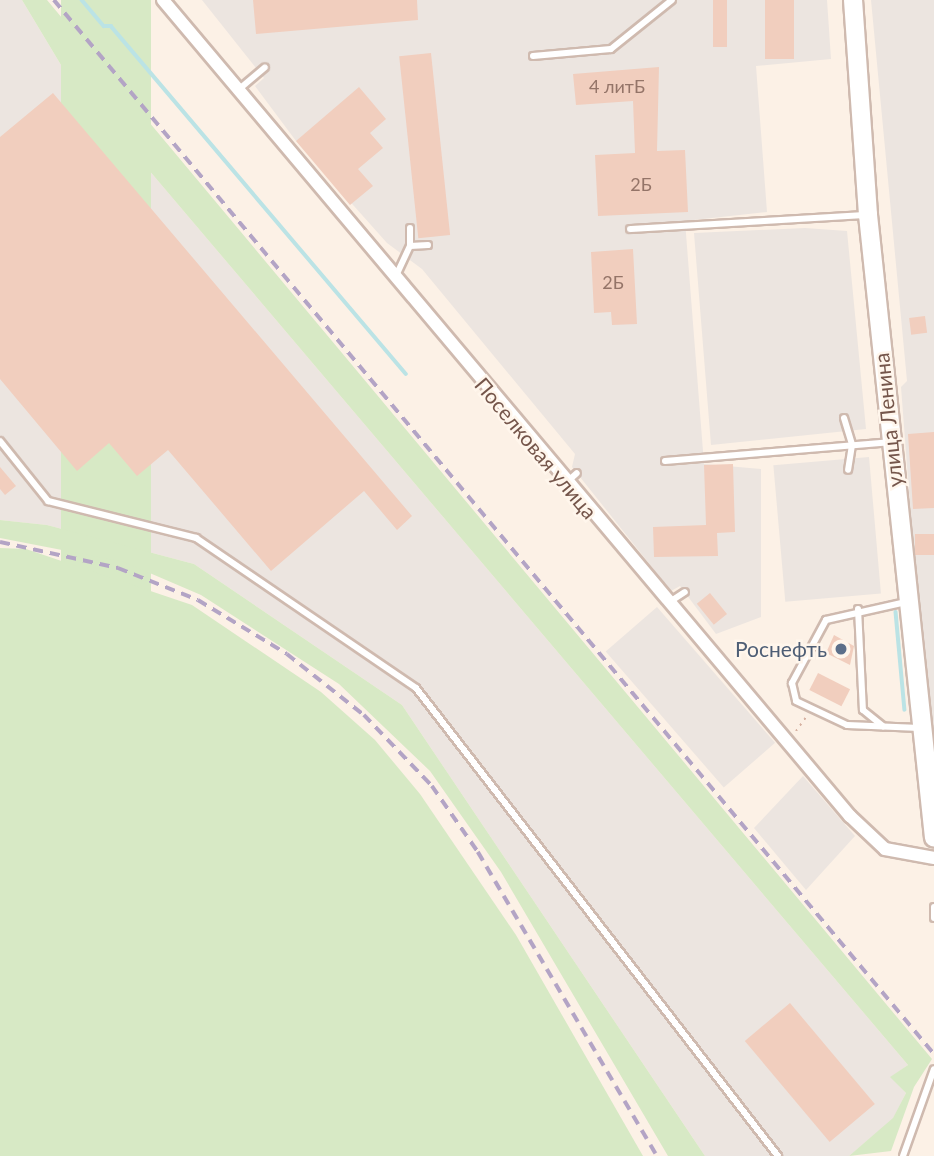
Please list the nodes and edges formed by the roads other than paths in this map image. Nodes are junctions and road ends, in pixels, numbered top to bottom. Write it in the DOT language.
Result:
graph roads {
  1 [pos="163,0"];
  2 [pos="672,0"];
  3 [pos="853,0"];
  4 [pos="533,56"];
  5 [pos="265,67"];
  6 [pos="239,90"];
  7 [pos="868,215"];
  8 [pos="410,228"];
  9 [pos="630,229"];
  10 [pos="428,245"];
  11 [pos="410,246"];
  12 [pos="394,279"];
  13 [pos="844,418"];
  14 [pos="0,441"];
  15 [pos="890,442"];
  16 [pos="852,445"];
  17 [pos="665,461"];
  18 [pos="848,470"];
  19 [pos="577,473"];
  20 [pos="565,483"];
  21 [pos="685,592"];
  22 [pos="906,601"];
  23 [pos="666,604"];
  24 [pos="858,609"];
  25 [pos="883,726"];
  26 [pos="920,727"];
  27 [pos="934,838"];
  28 [pos="934,858"];
  29 [pos="934,907"];
  30 [pos="934,918"];
  31 [pos="934,1069"];
  32 [pos="907,1154"];
  33 [pos="778,1156"];
  1 -- 6 [label="street, Поселковая улица"];
  2 -- 4 [label="lane"];
  3 -- 7 [label="street, улица Ленина"];
  5 -- 6 [label="lane"];
  6 -- 12 [label="street, Поселковая улица"];
  7 -- 9 [label="lane"];
  7 -- 15 [label="street, улица Ленина"];
  8 -- 11 [label="lane"];
  10 -- 11 [label="lane"];
  11 -- 12 [label="lane"];
  12 -- 20 [label="street, Поселковая улица"];
  13 -- 16 [label="lane"];
  14 -- 33 [label="lane"];
  15 -- 16 [label="lane"];
  15 -- 22 [label="street, улица Ленина"];
  16 -- 17 [label="lane"];
  16 -- 18 [label="lane"];
  19 -- 20 [label="lane"];
  20 -- 23 [label="street, Поселковая улица"];
  21 -- 23 [label="lane"];
  22 -- 24 [label="lane"];
  22 -- 26 [label="street, улица Ленина"];
  23 -- 28 [label="street, Поселковая улица"];
  24 -- 25 [label="lane"];
  24 -- 25 [label="lane"];
  25 -- 26 [label="lane"];
  26 -- 27 [label="street, улица Ленина"];
  29 -- 30 [label="lane"];
  31 -- 32 [label="lane"];
}
